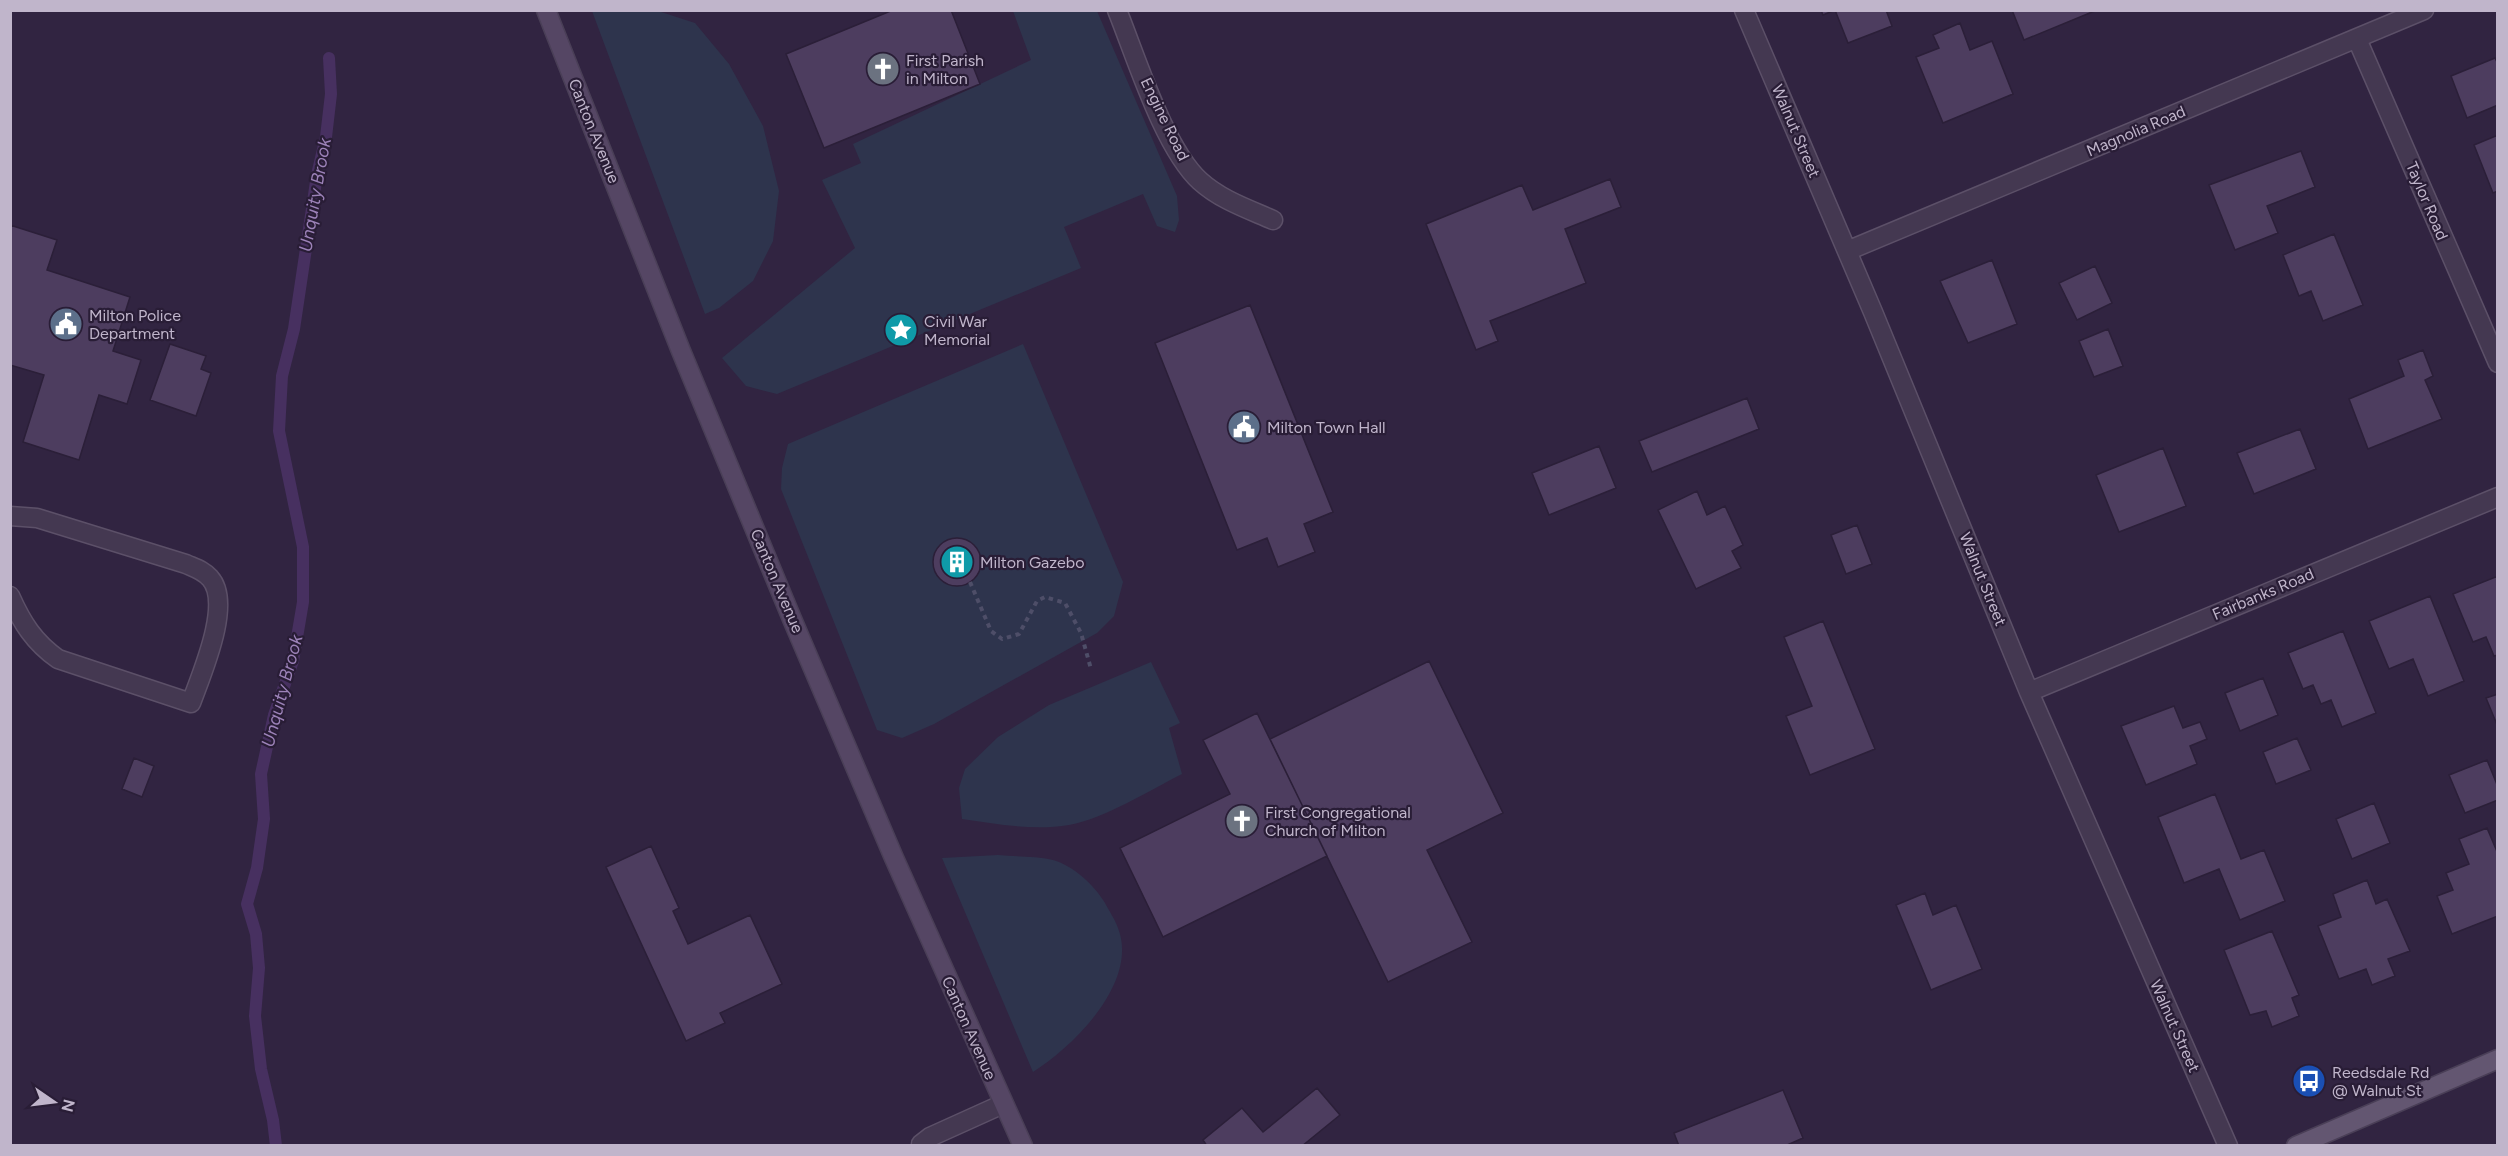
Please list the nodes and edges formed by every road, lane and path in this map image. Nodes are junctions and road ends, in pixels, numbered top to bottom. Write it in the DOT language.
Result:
graph roads {
  1 [pos="546,10"];
  2 [pos="1117,10"];
  3 [pos="1744,10"];
  4 [pos="2424,10"];
  5 [pos="2357,39"];
  6 [pos="1273,220"];
  7 [pos="1847,251"];
  8 [pos="2498,363"];
  9 [pos="2498,497"];
  10 [pos="10,516"];
  11 [pos="970,582"];
  12 [pos="10,596"];
  13 [pos="1091,669"];
  14 [pos="2029,692"];
  15 [pos="2498,1059"];
  16 [pos="1003,1104"];
  17 [pos="922,1145"];
  18 [pos="1023,1146"];
  19 [pos="2228,1146"];
  20 [pos="2296,1146"];
  1 -- 16 [label="main road, Canton Avenue"];
  2 -- 6 [label="street, Engine Road"];
  3 -- 7 [label="street, Walnut Street"];
  4 -- 5 [label="street, Magnolia Road"];
  5 -- 7 [label="street, Magnolia Road"];
  5 -- 8 [label="street, Taylor Road"];
  7 -- 14 [label="street, Walnut Street"];
  9 -- 14 [label="street, Fairbanks Road"];
  10 -- 12 [label="street"];
  11 -- 13 [label="path"];
  14 -- 19 [label="street, Walnut Street"];
  15 -- 20 [label="main road"];
  16 -- 17 [label="street"];
  16 -- 18 [label="main road, Canton Avenue"];
}
